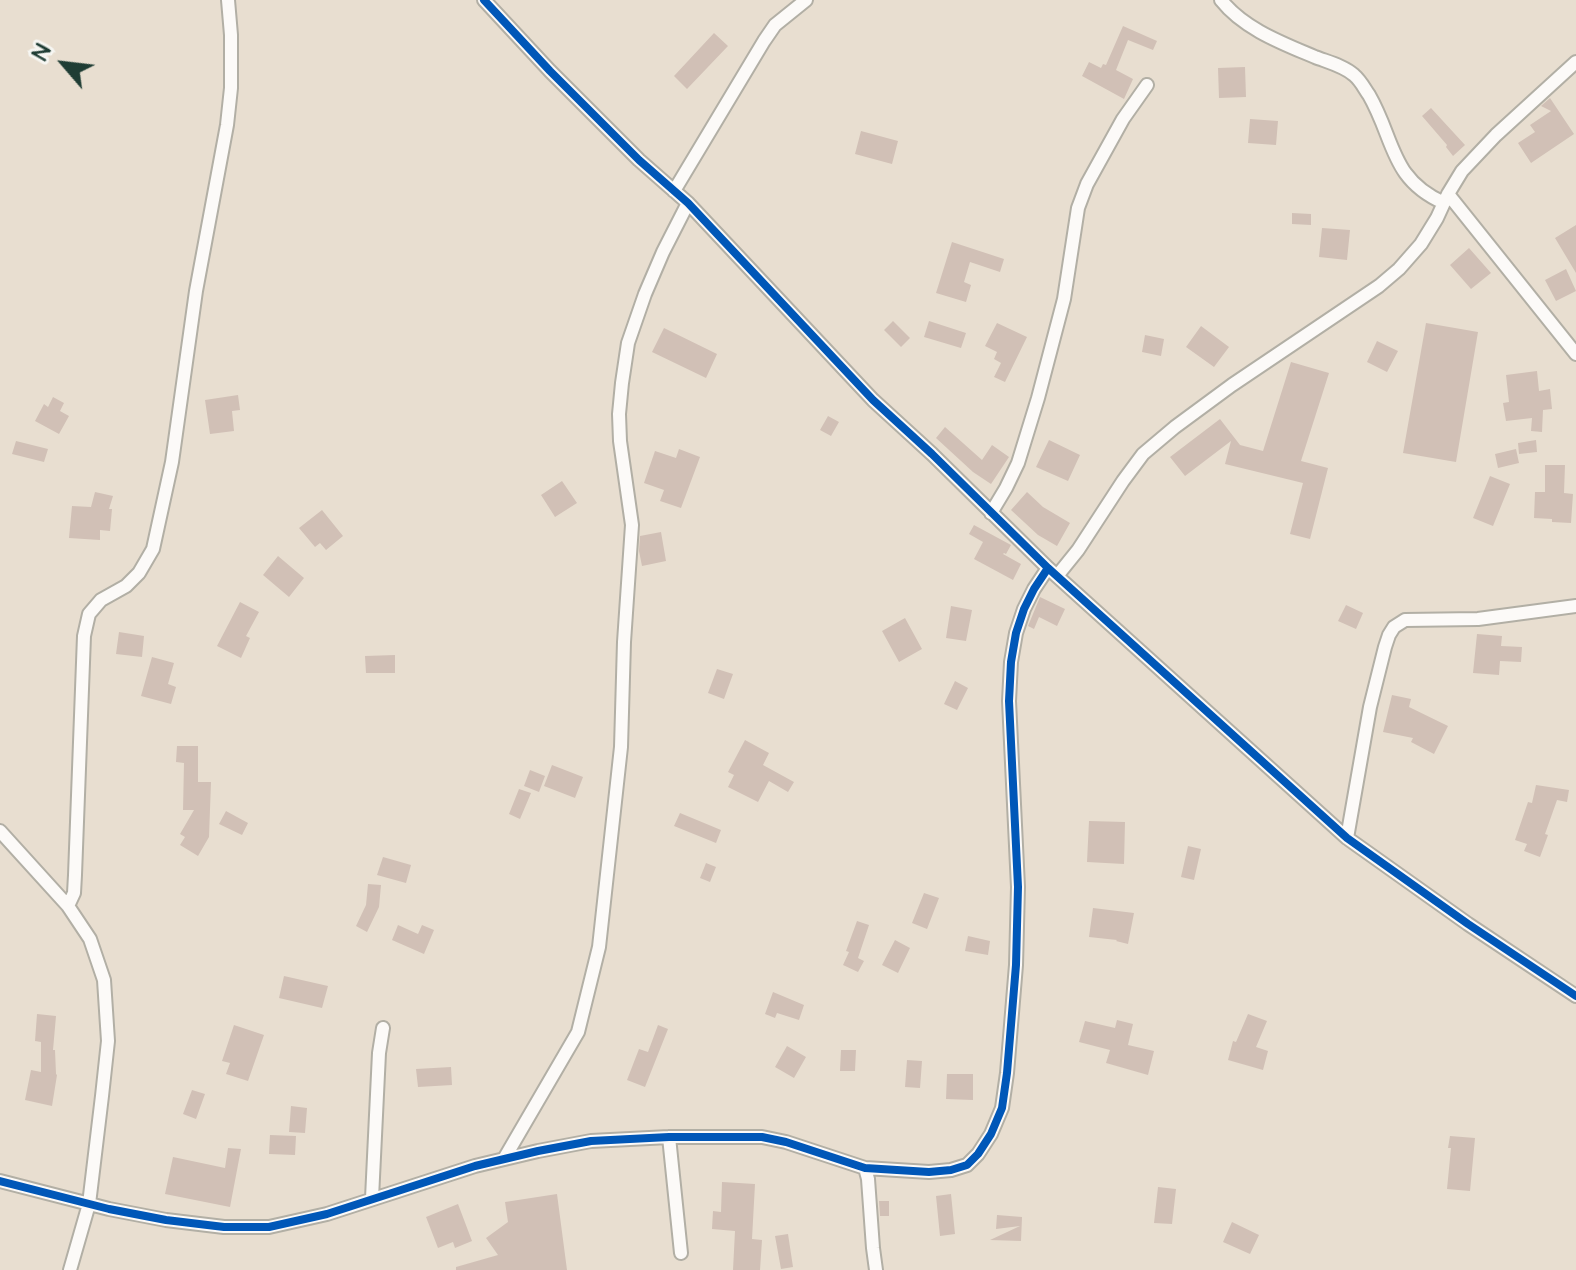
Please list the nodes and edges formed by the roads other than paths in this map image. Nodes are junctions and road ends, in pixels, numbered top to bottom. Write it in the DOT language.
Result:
graph roads {
  1 [pos="228,0"];
  2 [pos="484,0"];
  3 [pos="806,0"];
  4 [pos="1221,0"];
  5 [pos="1576,62"];
  6 [pos="1147,85"];
  7 [pos="674,191"];
  8 [pos="1446,198"];
  9 [pos="688,203"];
  10 [pos="1576,354"];
  11 [pos="991,513"];
  12 [pos="1053,572"];
  13 [pos="1576,606"];
  14 [pos="0,831"];
  15 [pos="1347,838"];
  16 [pos="68,906"];
  17 [pos="1576,996"];
  18 [pos="383,1028"];
  19 [pos="522,1130"];
  20 [pos="669,1137"];
  21 [pos="538,1151"];
  22 [pos="504,1159"];
  23 [pos="865,1168"];
  24 [pos="0,1181"];
  25 [pos="372,1198"];
  26 [pos="89,1204"];
  27 [pos="681,1253"];
  28 [pos="70,1270"];
  29 [pos="876,1270"];
  1 -- 16 [label="street"];
  2 -- 7 [label="street"];
  3 -- 7 [label="street"];
  4 -- 8 [label="street"];
  5 -- 8 [label="street"];
  6 -- 11 [label="street"];
  7 -- 9 [label="street"];
  8 -- 10 [label="street"];
  8 -- 12 [label="street"];
  9 -- 11 [label="street"];
  9 -- 19 [label="street"];
  11 -- 12 [label="street"];
  12 -- 15 [label="street"];
  12 -- 23 [label="street"];
  13 -- 15 [label="street"];
  14 -- 16 [label="street"];
  15 -- 17 [label="street"];
  16 -- 26 [label="street"];
  18 -- 25 [label="street"];
  19 -- 21 [label="street"];
  19 -- 22 [label="street"];
  20 -- 21 [label="street"];
  20 -- 23 [label="street"];
  20 -- 27 [label="street"];
  21 -- 22 [label="street"];
  22 -- 25 [label="street"];
  23 -- 29 [label="street"];
  24 -- 26 [label="street"];
  25 -- 26 [label="street"];
  26 -- 28 [label="street"];
}
